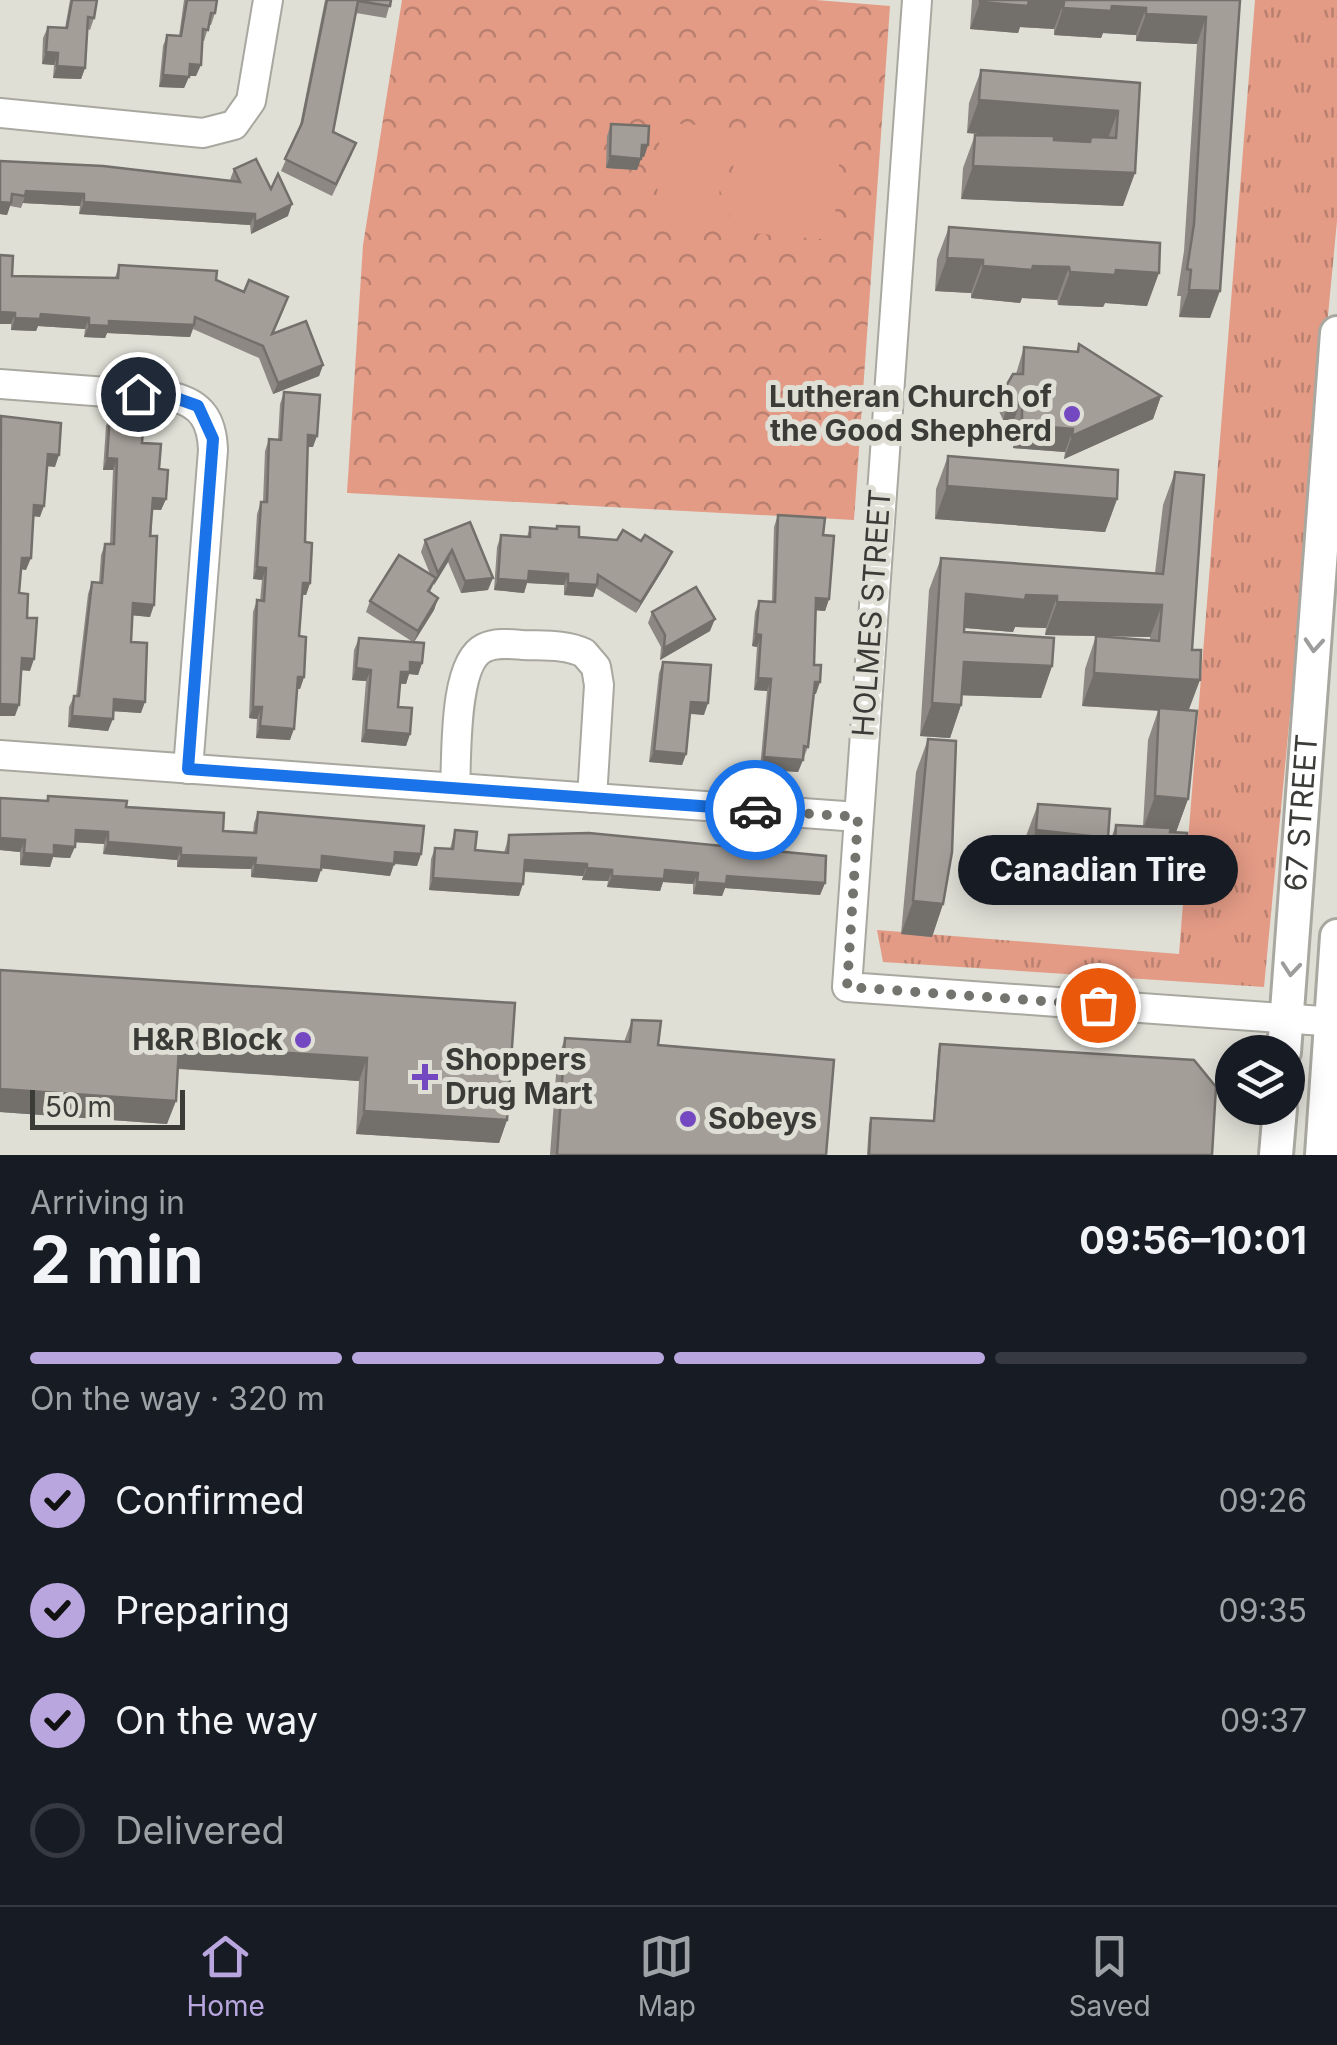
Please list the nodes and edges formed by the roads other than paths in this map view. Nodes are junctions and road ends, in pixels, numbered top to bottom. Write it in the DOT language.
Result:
graph roads {
  1 [pos="268,0"];
  2 [pos="917,0"];
  3 [pos="0,113"];
  4 [pos="1337,334"];
  5 [pos="0,384"];
  6 [pos="0,755"];
  7 [pos="188,769"];
  8 [pos="455,788"];
  9 [pos="592,798"];
  10 [pos="858,817"];
  11 [pos="1337,936"];
  12 [pos="1287,1019"];
  13 [pos="1334,1022"];
  14 [pos="1286,1035"];
  15 [pos="1279,1125"];
  16 [pos="1276,1155"];
  17 [pos="1322,1155"];
  1 -- 3 [label="street"];
  2 -- 10 [label="street, HOLMES STREET"];
  4 -- 12 [label="main road, 67 STREET, one-way"];
  5 -- 7 [label="street"];
  6 -- 7 [label="street"];
  7 -- 8 [label="street"];
  8 -- 9 [label="street"];
  8 -- 9 [label="street"];
  9 -- 10 [label="street"];
  10 -- 12 [label="street, HOLMES STREET"];
  11 -- 13 [label="main road"];
  12 -- 13 [label="street"];
  12 -- 14 [label="main road, 67 STREET"];
  13 -- 17 [label="main road"];
  15 -- 16 [label="main road"];
}
